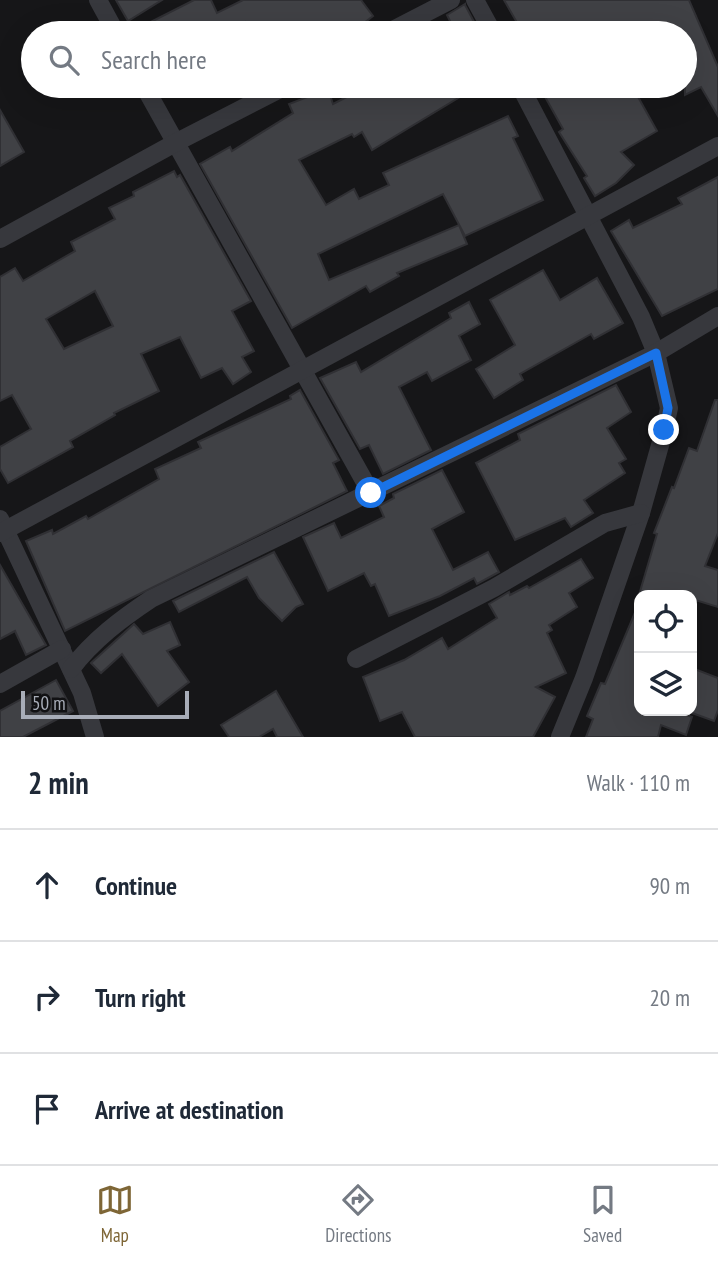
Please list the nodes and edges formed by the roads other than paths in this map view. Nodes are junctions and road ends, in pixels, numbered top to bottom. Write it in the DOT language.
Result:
graph roads {
  1 [pos="98,0"];
  2 [pos="451,0"];
  3 [pos="475,0"];
  4 [pos="109,21"];
  5 [pos="410,21"];
  6 [pos="486,21"];
  7 [pos="151,98"];
  8 [pos="263,98"];
  9 [pos="526,98"];
  10 [pos="175,143"];
  11 [pos="718,146"];
  12 [pos="587,215"];
  13 [pos="0,239"];
  14 [pos="718,316"];
  15 [pos="656,353"];
  16 [pos="302,368"];
  17 [pos="371,493"];
  18 [pos="641,513"];
  19 [pos="2,527"];
  20 [pos="62,649"];
  21 [pos="356,659"];
  22 [pos="71,669"];
  23 [pos="0,684"];
  24 [pos="95,737"];
  25 [pos="560,737"];
  1 -- 4 [label="street"];
  2 -- 5 [label="street"];
  3 -- 6 [label="street"];
  7 -- 10 [label="street"];
  8 -- 10 [label="street"];
  9 -- 12 [label="street"];
  10 -- 13 [label="street"];
  10 -- 16 [label="street"];
  11 -- 12 [label="street"];
  12 -- 15 [label="street"];
  12 -- 16 [label="street"];
  14 -- 15 [label="street"];
  15 -- 17 [label="street"];
  15 -- 18 [label="street"];
  16 -- 17 [label="street"];
  16 -- 19 [label="street"];
  17 -- 22 [label="street"];
  18 -- 21 [label="street"];
  18 -- 25 [label="street"];
  19 -- 20 [label="street"];
  20 -- 22 [label="street"];
  20 -- 23 [label="street"];
  22 -- 24 [label="street"];
}
